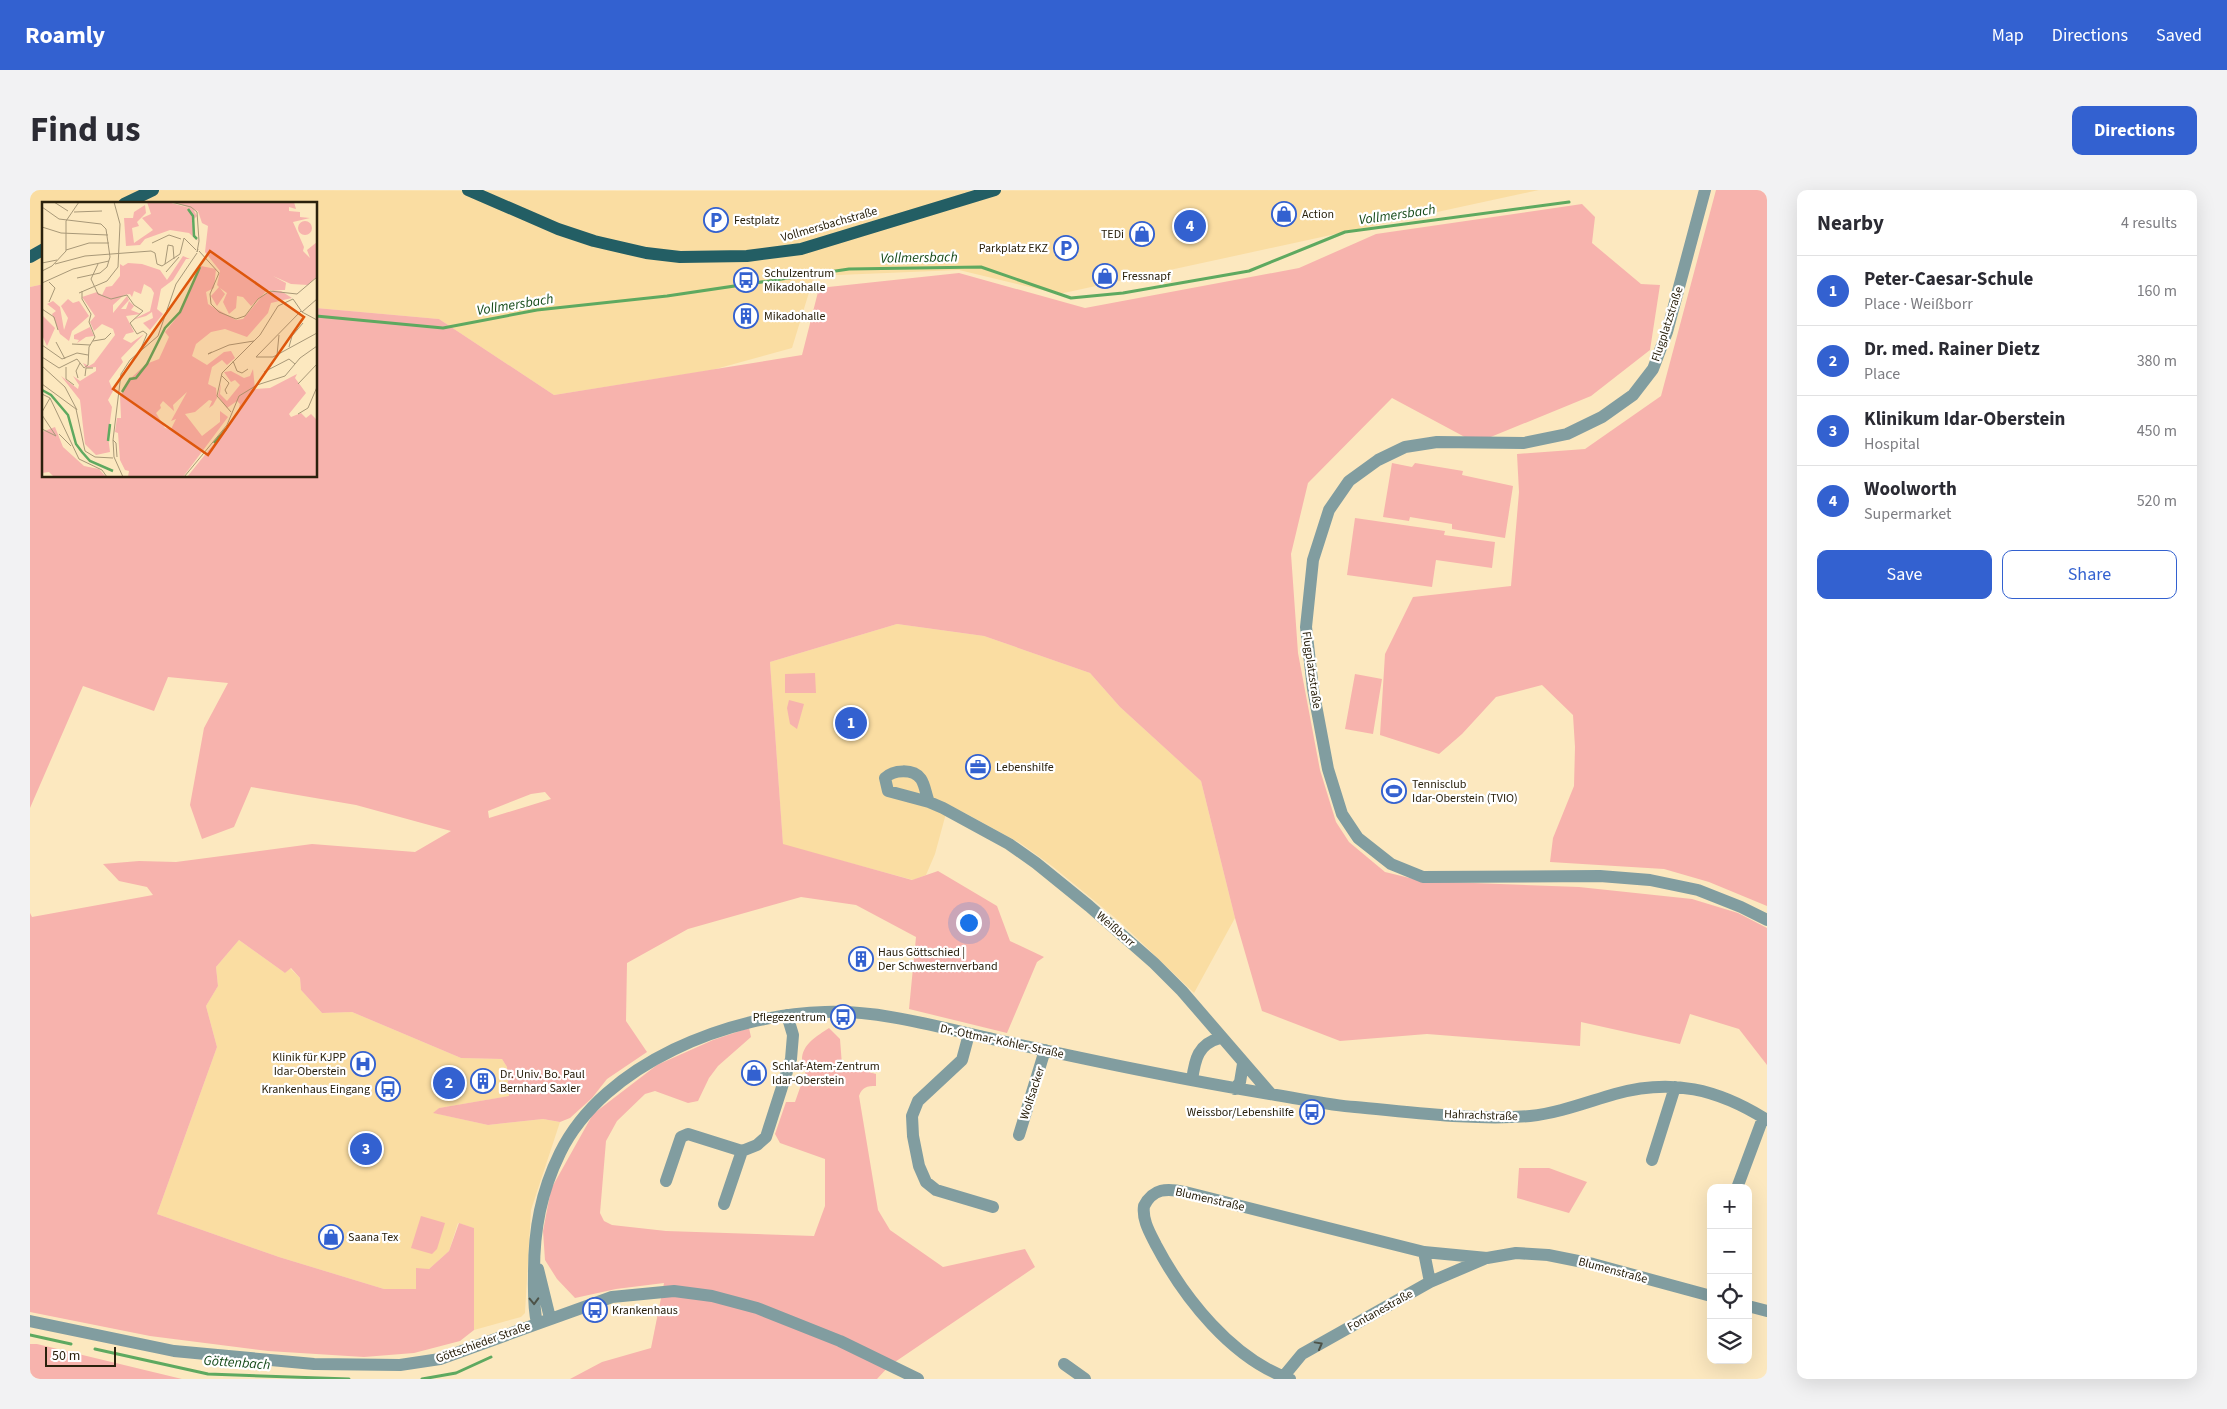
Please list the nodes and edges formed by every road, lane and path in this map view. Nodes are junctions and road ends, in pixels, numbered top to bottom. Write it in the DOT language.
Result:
graph roads {
  1 [pos="153,190"];
  2 [pos="468,190"];
  3 [pos="995,190"];
  4 [pos="1705,190"];
  5 [pos="485,193"];
  6 [pos="128,202"];
  7 [pos="42,249"];
  8 [pos="30,257"];
  9 [pos="929,802"];
  10 [pos="1767,920"];
  11 [pos="787,1015"];
  12 [pos="969,1034"];
  13 [pos="1220,1038"];
  14 [pos="1046,1050"];
  15 [pos="1243,1064"];
  16 [pos="1192,1080"];
  17 [pos="1216,1085"];
  18 [pos="1675,1087"];
  19 [pos="1235,1089"];
  20 [pos="1271,1094"];
  21 [pos="1765,1119"];
  22 [pos="1019,1135"];
  23 [pos="742,1151"];
  24 [pos="1652,1160"];
  25 [pos="666,1181"];
  26 [pos="1739,1184"];
  27 [pos="724,1204"];
  28 [pos="993,1207"];
  29 [pos="534,1252"];
  30 [pos="1424,1252"];
  31 [pos="1487,1258"];
  32 [pos="1430,1282"];
  33 [pos="1707,1295"];
  34 [pos="1752,1307"];
  35 [pos="1767,1311"];
  36 [pos="550,1318"];
  37 [pos="30,1321"];
  38 [pos="537,1323"];
  39 [pos="1064,1364"];
  40 [pos="1287,1378"];
  41 [pos="918,1379"];
  42 [pos="1085,1379"];
  1 -- 6 [label="main road"];
  2 -- 5 [label="main road, Vollmersbachstraße"];
  3 -- 5 [label="main road, Vollmersbachstraße"];
  4 -- 10 [label="street, Flugplatzstraße"];
  7 -- 8 [label="main road"];
  9 -- 13 [label="street, Weißborr"];
  11 -- 12 [label="street, Dr.-Ottmar-Kohler-Straße"];
  11 -- 23 [label="street"];
  11 -- 29 [label="street, Dr.-Ottmar-Kohler-Straße"];
  12 -- 14 [label="street, Dr.-Ottmar-Kohler-Straße"];
  12 -- 28 [label="street"];
  13 -- 15 [label="street, Weißborr"];
  13 -- 16 [label="street"];
  14 -- 16 [label="street, Dr.-Ottmar-Kohler-Straße"];
  14 -- 22 [label="street, Wolfsacker"];
  15 -- 19 [label="street"];
  15 -- 20 [label="street, Weißborr"];
  16 -- 17 [label="street, Dr.-Ottmar-Kohler-Straße"];
  17 -- 19 [label="street, Hahrachstraße"];
  18 -- 20 [label="street, Hahrachstraße"];
  18 -- 21 [label="street, Hahrachstraße"];
  18 -- 24 [label="street"];
  19 -- 20 [label="street, Hahrachstraße"];
  21 -- 26 [label="street"];
  23 -- 25 [label="street"];
  23 -- 27 [label="street"];
  29 -- 36 [label="street, Dr.-Ottmar-Kohler-Straße"];
  29 -- 38 [label="street, Dr.-Ottmar-Kohler-Straße, one-way"];
  30 -- 31 [label="street, Blumenstraße"];
  30 -- 32 [label="street"];
  30 -- 40 [label="street, Blumenstraße"];
  31 -- 32 [label="street, Fontanestraße"];
  31 -- 33 [label="street, Blumenstraße"];
  40 -- 32 [label="street, Fontanestraße, one-way"];
  34 -- 35 [label="street"];
  36 -- 38 [label="street, Göttschieder Straße"];
  36 -- 41 [label="street, Göttschieder Straße"];
  37 -- 38 [label="street, Göttschieder Straße"];
  39 -- 42 [label="street"];
}
